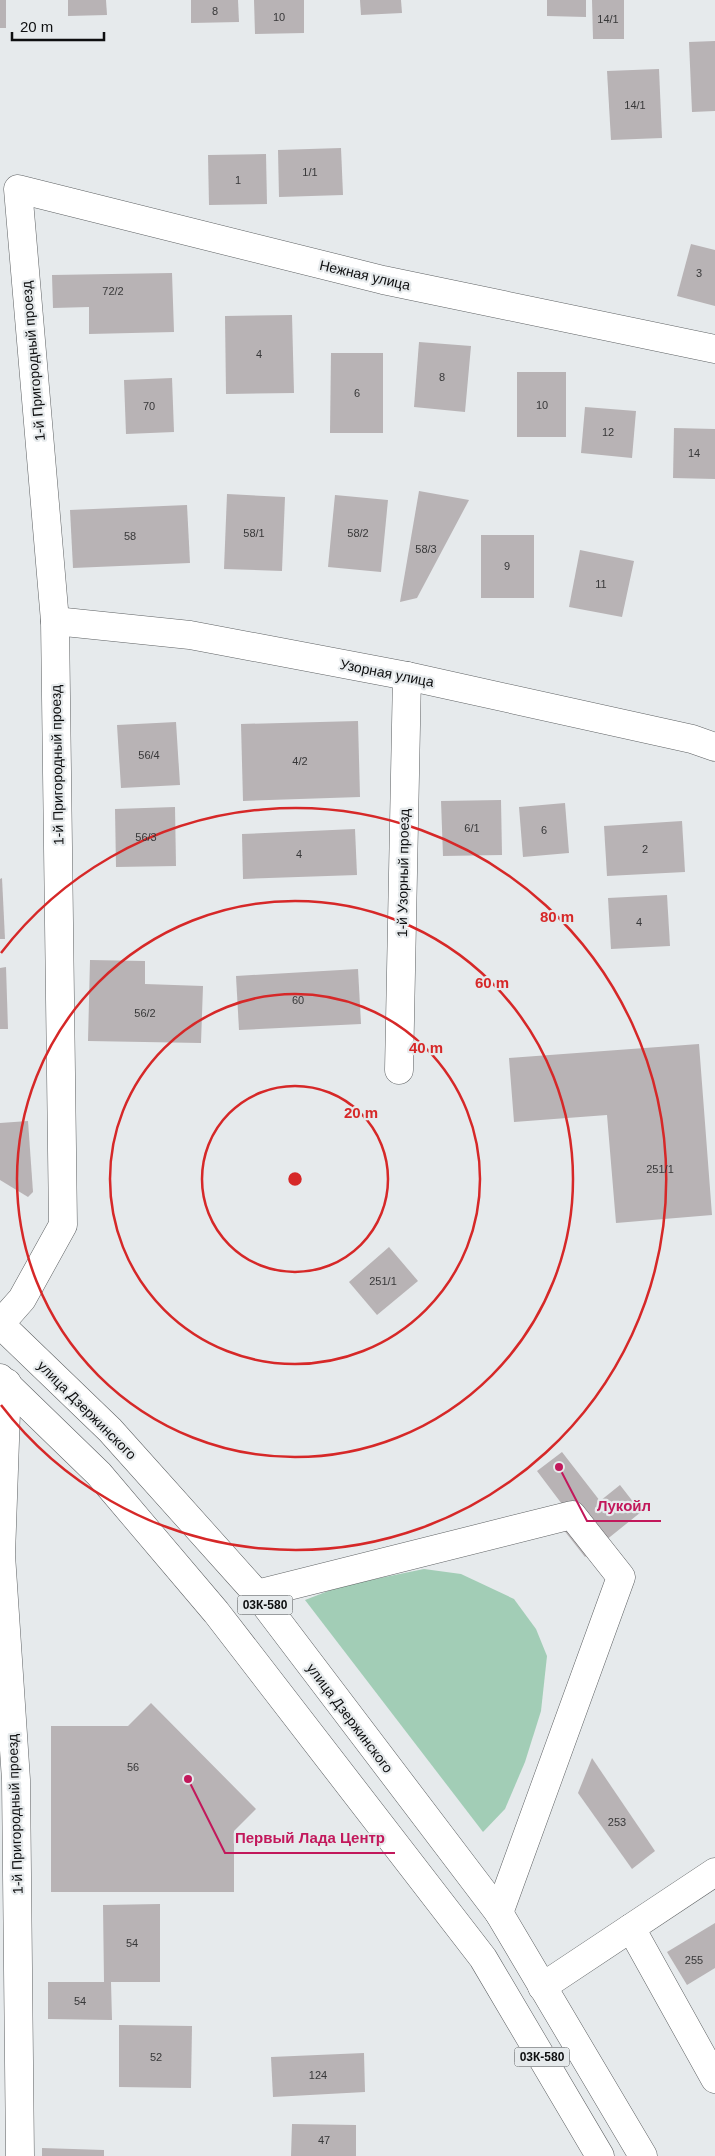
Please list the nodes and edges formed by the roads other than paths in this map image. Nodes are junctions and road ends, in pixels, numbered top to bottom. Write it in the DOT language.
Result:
graph roads {
  1 [pos="18,189"];
  2 [pos="715,349"];
  3 [pos="55,621"];
  4 [pos="407,676"];
  5 [pos="715,747"];
  6 [pos="399,1070"];
  7 [pos="0,1324"];
  8 [pos="3,1380"];
  9 [pos="257,1594"];
  10 [pos="715,1872"];
  11 [pos="499,1914"];
  12 [pos="631,1928"];
  13 [pos="542,1986"];
  14 [pos="715,2079"];
  15 [pos="20,2156"];
  16 [pos="600,2156"];
  17 [pos="643,2156"];
  1 -- 2 [label="street, Нежная улица"];
  1 -- 3 [label="street, 1-й Пригородный проезд"];
  3 -- 4 [label="street, Узорная улица"];
  3 -- 7 [label="street, 1-й Пригородный проезд"];
  4 -- 5 [label="street, Узорная улица"];
  4 -- 6 [label="street, 1-й Узорный проезд"];
  7 -- 9 [label="street, улица Дзержинского / 03К-580"];
  8 -- 15 [label="street, 1-й Пригородный проезд"];
  8 -- 16 [label="street, 03К-580"];
  9 -- 11 [label="street, улица Дзержинского / 03К-580"];
  9 -- 11 [label="street"];
  10 -- 12 [label="street"];
  11 -- 13 [label="street, улица Дзержинского / 03К-580"];
  12 -- 13 [label="street"];
  12 -- 14 [label="street"];
  13 -- 17 [label="street, улица Дзержинского / 03К-580"];
}
